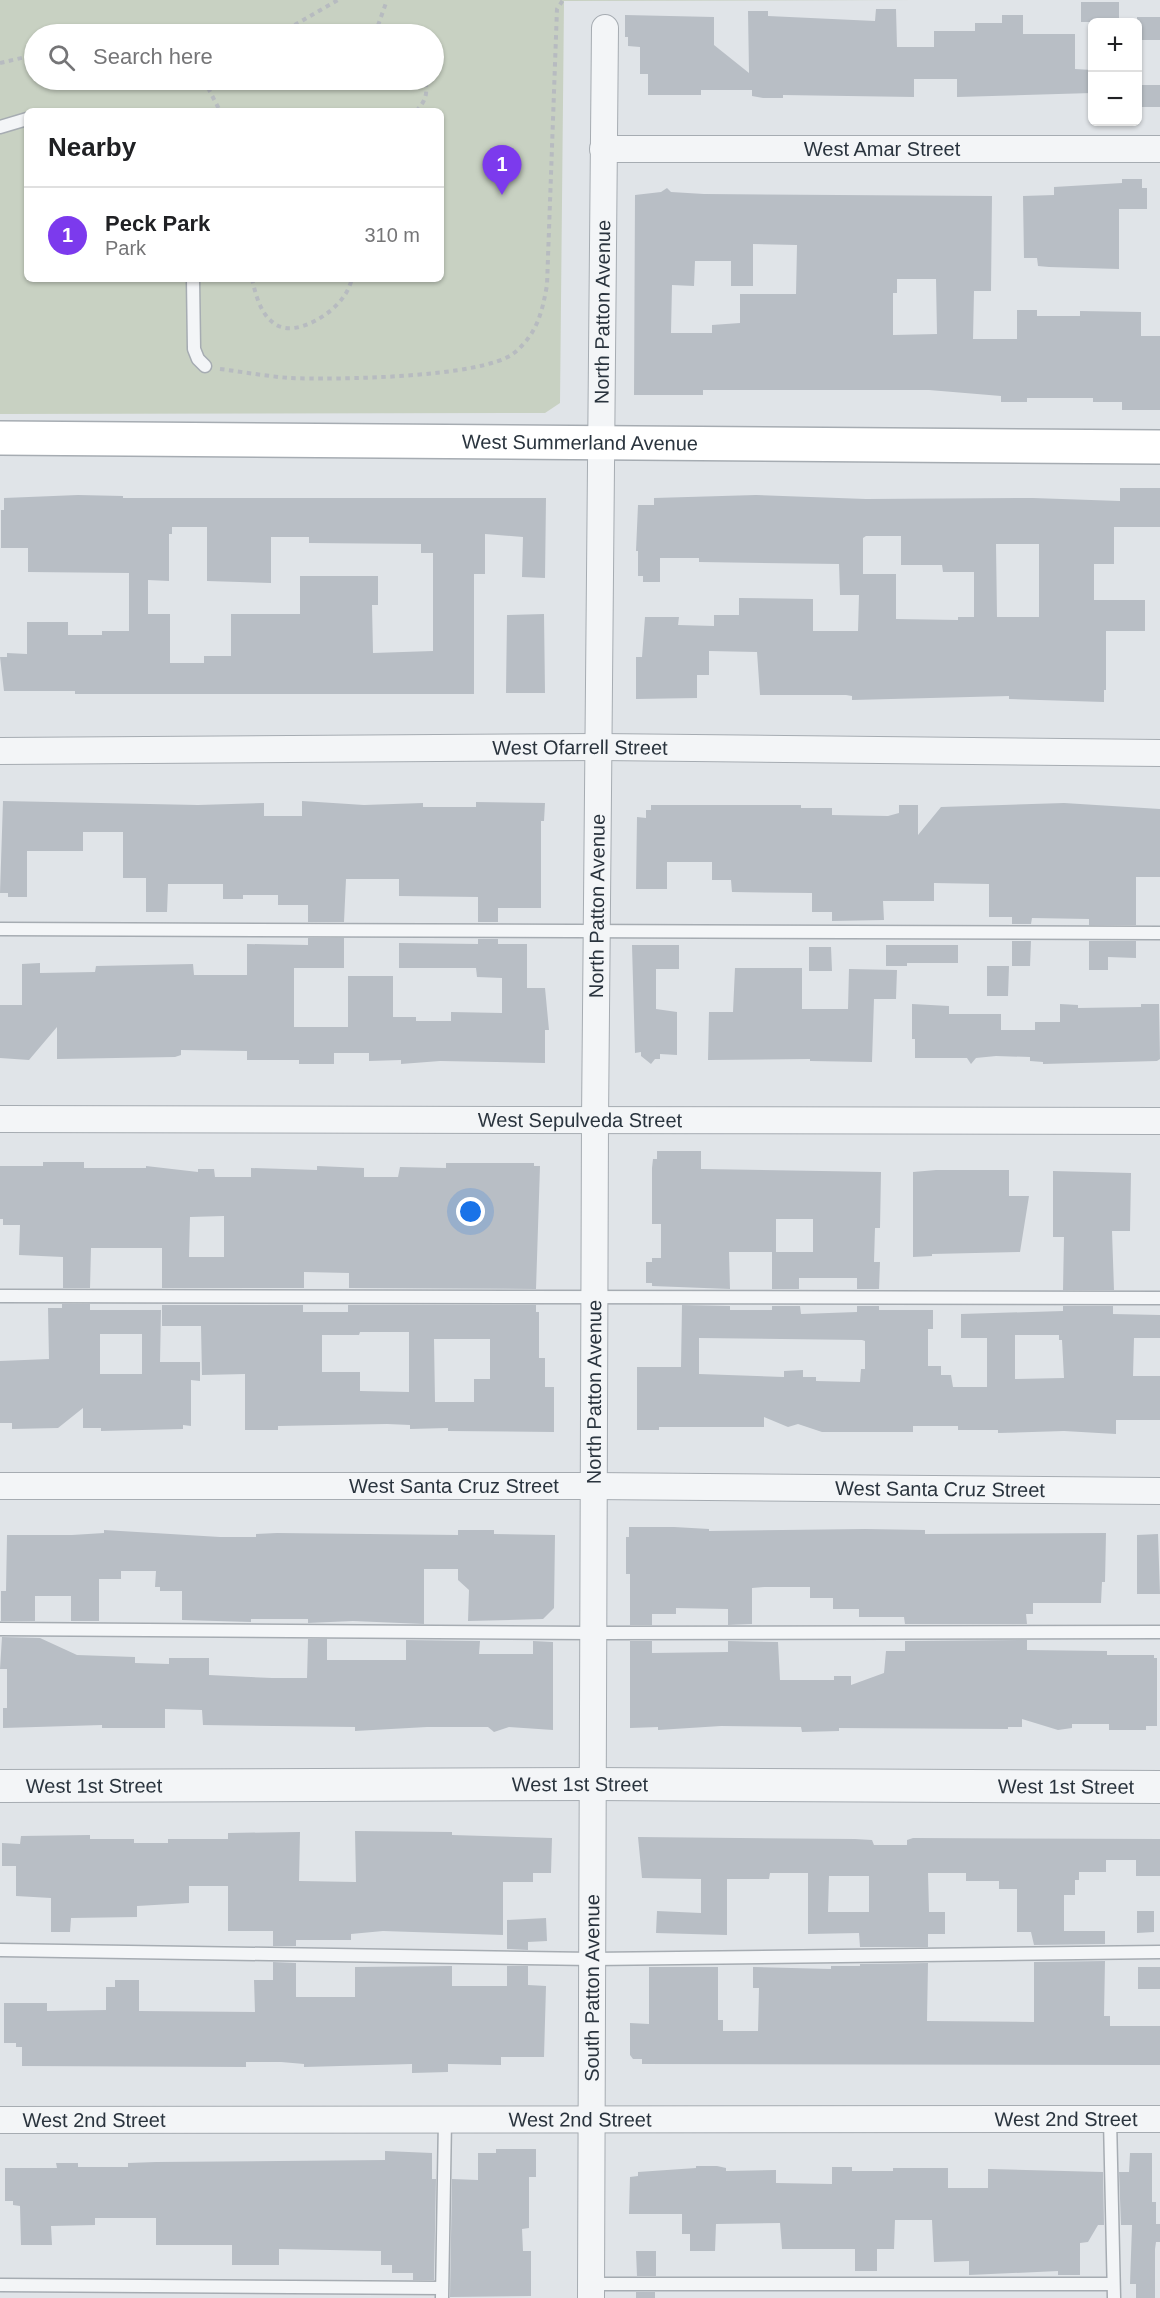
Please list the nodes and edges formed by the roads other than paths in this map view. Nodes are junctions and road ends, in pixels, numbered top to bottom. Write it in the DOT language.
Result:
graph roads {
  1 [pos="606,28"];
  2 [pos="24,120"];
  3 [pos="0,127"];
  4 [pos="603,149"];
  5 [pos="1160,149"];
  6 [pos="193,282"];
  7 [pos="205,366"];
  8 [pos="0,438"];
  9 [pos="600,444"];
  10 [pos="1160,447"];
  11 [pos="600,747"];
  12 [pos="0,750"];
  13 [pos="1160,753"];
  14 [pos="0,929"];
  15 [pos="597,930"];
  16 [pos="1160,933"];
  17 [pos="0,1119"];
  18 [pos="595,1121"];
  19 [pos="1160,1121"];
  20 [pos="0,1296"];
  21 [pos="594,1296"];
  22 [pos="1160,1299"];
  23 [pos="0,1486"];
  24 [pos="593,1486"];
  25 [pos="1160,1491"];
  26 [pos="0,1629"];
  27 [pos="1160,1632"];
  28 [pos="593,1633"];
  29 [pos="593,1784"];
  30 [pos="0,1786"];
  31 [pos="1160,1787"];
  32 [pos="0,1950"];
  33 [pos="1160,1952"];
  34 [pos="592,1959"];
  35 [pos="446,2119"];
  36 [pos="591,2119"];
  37 [pos="1110,2119"];
  38 [pos="1160,2119"];
  39 [pos="0,2120"];
  40 [pos="0,2284"];
  41 [pos="1113,2284"];
  42 [pos="591,2291"];
  43 [pos="442,2293"];
  44 [pos="1113,2298"];
  1 -- 4 [label="street, North Patton Avenue"];
  2 -- 3 [label="lane"];
  4 -- 5 [label="street, West Amar Street"];
  4 -- 9 [label="street, North Patton Avenue"];
  6 -- 7 [label="lane"];
  8 -- 9 [label="main road, West Summerland Avenue"];
  9 -- 10 [label="main road, West Summerland Avenue"];
  9 -- 11 [label="street, North Patton Avenue"];
  11 -- 12 [label="street, West Ofarrell Street"];
  11 -- 13 [label="street, West Ofarrell Street"];
  11 -- 15 [label="street, North Patton Avenue"];
  14 -- 15 [label="lane"];
  15 -- 16 [label="lane"];
  15 -- 18 [label="street, North Patton Avenue"];
  17 -- 18 [label="street, West Sepulveda Street"];
  18 -- 19 [label="street, West Sepulveda Street"];
  18 -- 21 [label="street, North Patton Avenue"];
  20 -- 21 [label="lane"];
  21 -- 22 [label="lane"];
  21 -- 24 [label="street, North Patton Avenue"];
  23 -- 24 [label="street, West Santa Cruz Street"];
  24 -- 25 [label="street, West Santa Cruz Street"];
  24 -- 28 [label="street, North Patton Avenue"];
  26 -- 28 [label="lane"];
  27 -- 28 [label="lane"];
  28 -- 29 [label="street, North Patton Avenue"];
  29 -- 30 [label="street, West 1st Street"];
  29 -- 31 [label="street, West 1st Street"];
  29 -- 34 [label="street, South Patton Avenue"];
  32 -- 34 [label="lane"];
  33 -- 34 [label="lane"];
  34 -- 36 [label="street, South Patton Avenue"];
  35 -- 36 [label="street, West 2nd Street"];
  35 -- 39 [label="street, West 2nd Street"];
  35 -- 43 [label="lane"];
  36 -- 37 [label="street, West 2nd Street"];
  36 -- 42 [label="street, South Patton Avenue"];
  37 -- 38 [label="street, West 2nd Street"];
  37 -- 41 [label="lane"];
  40 -- 43 [label="lane"];
  41 -- 42 [label="lane"];
  41 -- 44 [label="lane"];
}
